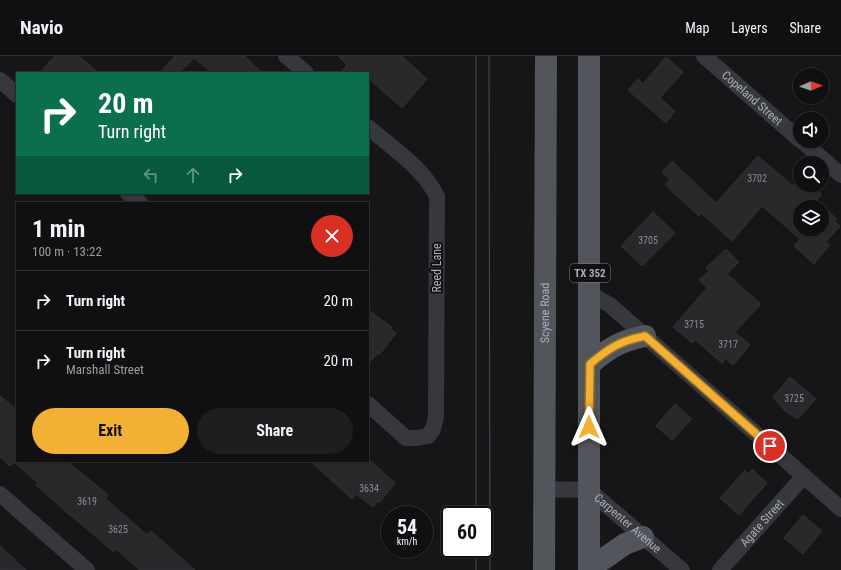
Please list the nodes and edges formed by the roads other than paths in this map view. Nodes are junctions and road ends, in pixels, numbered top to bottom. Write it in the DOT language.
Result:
graph roads {
  1 [pos="286,56"];
  2 [pos="546,56"];
  3 [pos="589,56"];
  4 [pos="704,56"];
  5 [pos="305,72"];
  6 [pos="0,80"];
  7 [pos="16,94"];
  8 [pos="369,128"];
  9 [pos="793,133"];
  10 [pos="810,148"];
  11 [pos="841,175"];
  12 [pos="129,194"];
  13 [pos="139,202"];
  14 [pos="590,294"];
  15 [pos="645,336"];
  16 [pos="590,364"];
  17 [pos="369,405"];
  18 [pos="804,476"];
  19 [pos="543,489"];
  20 [pos="589,490"];
  21 [pos="0,494"];
  22 [pos="841,509"];
  23 [pos="644,537"];
  24 [pos="589,569"];
  25 [pos="88,570"];
  26 [pos="544,570"];
  27 [pos="682,570"];
  28 [pos="720,570"];
  1 -- 5 [label="street"];
  2 -- 19 [label="main road, Scyene Road"];
  3 -- 14 [label="main road, TX 352"];
  4 -- 9 [label="street, Copeland Street"];
  6 -- 7 [label="street"];
  8 -- 17 [label="street, Reed Lane"];
  10 -- 11 [label="street, Copeland Street"];
  12 -- 13 [label="street"];
  14 -- 15 [label="street"];
  14 -- 16 [label="main road, TX 352"];
  15 -- 16 [label="main road"];
  15 -- 18 [label="street"];
  16 -- 20 [label="main road, TX 352"];
  18 -- 22 [label="street"];
  18 -- 28 [label="street, Agate Street"];
  19 -- 20 [label="street, Carpenter Avenue"];
  19 -- 26 [label="main road, Scyene Road"];
  20 -- 23 [label="street, Carpenter Avenue"];
  20 -- 24 [label="main road, TX 352"];
  21 -- 25 [label="street"];
  23 -- 24 [label="main road"];
  23 -- 27 [label="street, Carpenter Avenue"];
}
